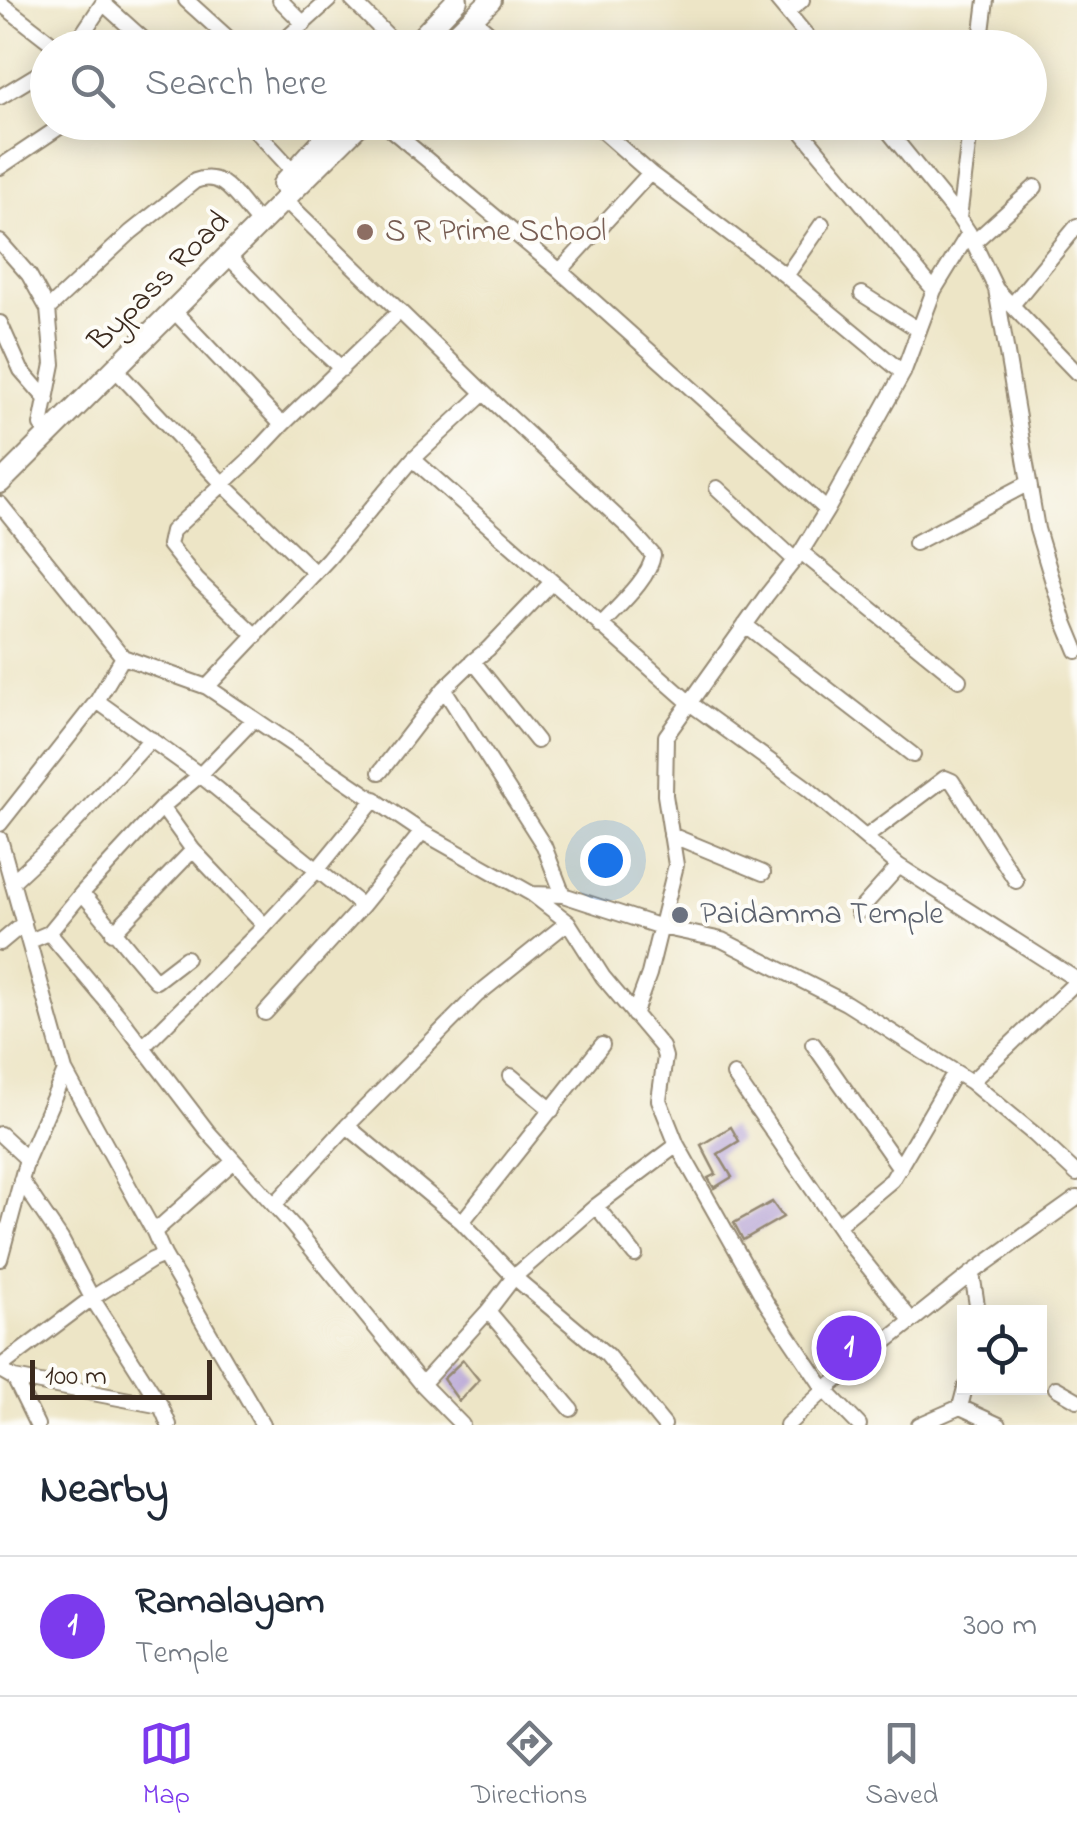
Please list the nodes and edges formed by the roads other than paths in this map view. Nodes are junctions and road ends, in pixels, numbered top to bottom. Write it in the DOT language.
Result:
graph roads {
  1 [pos="186,0"];
  2 [pos="280,0"];
  3 [pos="330,0"];
  4 [pos="352,0"];
  5 [pos="491,0"];
  6 [pos="802,0"];
  7 [pos="986,0"];
  8 [pos="105,1"];
  9 [pos="453,1"];
  10 [pos="0,3"];
  11 [pos="782,6"];
  12 [pos="472,19"];
  13 [pos="304,24"];
  14 [pos="35,30"];
  15 [pos="86,30"];
  16 [pos="131,30"];
  17 [pos="219,30"];
  18 [pos="297,30"];
  19 [pos="382,30"];
  20 [pos="427,30"];
  21 [pos="461,30"];
  22 [pos="485,30"];
  23 [pos="802,30"];
  24 [pos="982,30"];
  25 [pos="30,79"];
  26 [pos="0,97"];
  27 [pos="41,140"];
  28 [pos="265,140"];
  29 [pos="323,140"];
  30 [pos="344,140"];
  31 [pos="404,140"];
  32 [pos="612,140"];
  33 [pos="809,140"];
  34 [pos="902,140"];
  35 [pos="969,140"];
  36 [pos="0,167"];
  37 [pos="294,172"];
  38 [pos="650,173"];
  39 [pos="1035,187"];
  40 [pos="285,200"];
  41 [pos="253,216"];
  42 [pos="958,218"];
  43 [pos="822,224"];
  44 [pos="1077,226"];
  45 [pos="971,238"];
  46 [pos="0,242"];
  47 [pos="228,256"];
  48 [pos="560,270"];
  49 [pos="786,276"];
  50 [pos="996,289"];
  51 [pos="934,290"];
  52 [pos="862,294"];
  53 [pos="1012,304"];
  54 [pos="48,309"];
  55 [pos="174,311"];
  56 [pos="400,312"];
  57 [pos="0,323"];
  58 [pos="919,330"];
  59 [pos="116,368"];
  60 [pos="342,369"];
  61 [pos="903,373"];
  62 [pos="1077,373"];
  63 [pos="484,393"];
  64 [pos="47,400"];
  65 [pos="41,425"];
  66 [pos="282,425"];
  67 [pos="413,459"];
  68 [pos="0,463"];
  69 [pos="0,482"];
  70 [pos="1028,483"];
  71 [pos="223,484"];
  72 [pos="717,488"];
  73 [pos="0,504"];
  74 [pos="827,510"];
  75 [pos="915,543"];
  76 [pos="798,556"];
  77 [pos="316,573"];
  78 [pos="551,583"];
  79 [pos="745,625"];
  80 [pos="600,626"];
  81 [pos="256,636"];
  82 [pos="1077,650"];
  83 [pos="124,658"];
  84 [pos="473,661"];
  85 [pos="958,680"];
  86 [pos="206,687"];
  87 [pos="444,689"];
  88 [pos="97,700"];
  89 [pos="691,704"];
  90 [pos="254,719"];
  91 [pos="151,739"];
  92 [pos="537,741"];
  93 [pos="912,755"];
  94 [pos="380,772"];
  95 [pos="200,775"];
  96 [pos="375,800"];
  97 [pos="162,807"];
  98 [pos="0,824"];
  99 [pos="422,832"];
  100 [pos="671,835"];
  101 [pos="866,837"];
  102 [pos="0,839"];
  103 [pos="192,850"];
  104 [pos="900,866"];
  105 [pos="317,870"];
  106 [pos="763,873"];
  107 [pos="13,880"];
  108 [pos="1016,880"];
  109 [pos="82,893"];
  110 [pos="532,894"];
  111 [pos="563,895"];
  112 [pos="362,906"];
  113 [pos="858,912"];
  114 [pos="568,922"];
  115 [pos="24,923"];
  116 [pos="266,926"];
  117 [pos="661,927"];
  118 [pos="49,932"];
  119 [pos="113,933"];
  120 [pos="30,941"];
  121 [pos="0,943"];
  122 [pos="186,958"];
  123 [pos="1077,980"];
  124 [pos="266,1013"];
  125 [pos="634,1016"];
  126 [pos="813,1044"];
  127 [pos="602,1045"];
  128 [pos="143,1047"];
  129 [pos="65,1071"];
  130 [pos="954,1072"];
  131 [pos="511,1076"];
  132 [pos="734,1076"];
  133 [pos="971,1082"];
  134 [pos="552,1110"];
  135 [pos="347,1126"];
  136 [pos="0,1134"];
  137 [pos="676,1145"];
  138 [pos="27,1159"];
  139 [pos="234,1161"];
  140 [pos="900,1168"];
  141 [pos="1077,1174"];
  142 [pos="21,1180"];
  143 [pos="1077,1198"];
  144 [pos="274,1206"];
  145 [pos="596,1206"];
  146 [pos="462,1222"];
  147 [pos="839,1224"];
  148 [pos="154,1232"];
  149 [pos="3,1233"];
  150 [pos="164,1255"];
  151 [pos="635,1255"];
  152 [pos="0,1259"];
  153 [pos="972,1273"];
  154 [pos="514,1278"];
  155 [pos="92,1298"];
  156 [pos="979,1305"];
  157 [pos="488,1311"];
  158 [pos="911,1320"];
  159 [pos="0,1368"];
  160 [pos="14,1378"];
  161 [pos="422,1384"];
  162 [pos="1056,1388"];
  163 [pos="825,1390"];
  164 [pos="963,1395"];
  165 [pos="1077,1400"];
  166 [pos="161,1406"];
  167 [pos="960,1407"];
  168 [pos="571,1409"];
  169 [pos="456,1423"];
  170 [pos="790,1424"];
  171 [pos="37,1425"];
  172 [pos="170,1425"];
  173 [pos="263,1425"];
  174 [pos="664,1425"];
  175 [pos="858,1425"];
  176 [pos="919,1425"];
  177 [pos="999,1425"];
  1 -- 17 [label="street"];
  2 -- 13 [label="street"];
  3 -- 13 [label="street"];
  4 -- 19 [label="street"];
  5 -- 12 [label="main road"];
  6 -- 11 [label="street"];
  7 -- 24 [label="street"];
  8 -- 15 [label="street"];
  8 -- 16 [label="street"];
  9 -- 20 [label="main road"];
  10 -- 14 [label="street"];
  11 -- 23 [label="street"];
  12 -- 21 [label="main road"];
  12 -- 22 [label="street"];
  13 -- 18 [label="street"];
  25 -- 26 [label="street"];
  27 -- 36 [label="street"];
  28 -- 37 [label="street"];
  29 -- 37 [label="main road, Bypass Road"];
  30 -- 40 [label="main road, Bypass Road"];
  31 -- 48 [label="street"];
  32 -- 38 [label="street"];
  33 -- 51 [label="street"];
  34 -- 42 [label="street"];
  35 -- 42 [label="street"];
  37 -- 41 [label="main road, Bypass Road"];
  38 -- 48 [label="street"];
  38 -- 49 [label="street"];
  39 -- 45 [label="street"];
  40 -- 47 [label="main road, Bypass Road"];
  40 -- 56 [label="street"];
  41 -- 54 [label="street"];
  41 -- 65 [label="main road, Bypass Road"];
  42 -- 45 [label="street"];
  43 -- 49 [label="street"];
  44 -- 53 [label="street"];
  45 -- 50 [label="street"];
  45 -- 51 [label="street"];
  46 -- 54 [label="street"];
  47 -- 55 [label="main road, Bypass Road"];
  47 -- 60 [label="street"];
  48 -- 74 [label="street"];
  49 -- 61 [label="street"];
  50 -- 53 [label="street"];
  50 -- 70 [label="street"];
  51 -- 58 [label="street"];
  52 -- 58 [label="street"];
  53 -- 62 [label="street"];
  54 -- 64 [label="street"];
  55 -- 59 [label="main road, Bypass Road"];
  55 -- 66 [label="street"];
  56 -- 60 [label="street"];
  56 -- 63 [label="street"];
  57 -- 64 [label="street"];
  58 -- 61 [label="street"];
  59 -- 69 [label="main road, Bypass Road"];
  59 -- 71 [label="street"];
  60 -- 66 [label="street"];
  61 -- 74 [label="street"];
  63 -- 67 [label="street"];
  63 -- 80 [label="street"];
  64 -- 65 [label="street"];
  65 -- 68 [label="main road, Bypass Road"];
  66 -- 71 [label="street"];
  67 -- 77 [label="street"];
  67 -- 78 [label="street"];
  70 -- 75 [label="street"];
  70 -- 82 [label="street"];
  71 -- 77 [label="street"];
  71 -- 81 [label="street"];
  72 -- 76 [label="street"];
  73 -- 83 [label="street"];
  74 -- 76 [label="street"];
  76 -- 79 [label="street"];
  76 -- 85 [label="street"];
  77 -- 81 [label="street"];
  78 -- 80 [label="street"];
  78 -- 84 [label="street"];
  79 -- 89 [label="street"];
  79 -- 93 [label="street"];
  80 -- 89 [label="street"];
  81 -- 86 [label="street"];
  83 -- 86 [label="street"];
  83 -- 88 [label="street"];
  84 -- 87 [label="street"];
  84 -- 92 [label="street"];
  86 -- 90 [label="street"];
  87 -- 94 [label="street"];
  87 -- 111 [label="street"];
  88 -- 91 [label="street"];
  88 -- 98 [label="street"];
  89 -- 100 [label="street"];
  89 -- 101 [label="street"];
  90 -- 95 [label="street"];
  90 -- 96 [label="street"];
  91 -- 95 [label="street"];
  91 -- 107 [label="street"];
  95 -- 97 [label="street"];
  95 -- 105 [label="street"];
  96 -- 99 [label="street"];
  96 -- 105 [label="street"];
  97 -- 103 [label="street"];
  97 -- 109 [label="street"];
  99 -- 110 [label="street"];
  99 -- 112 [label="street"];
  100 -- 106 [label="street"];
  100 -- 117 [label="street"];
  101 -- 104 [label="street"];
  101 -- 108 [label="street"];
  102 -- 107 [label="street"];
  103 -- 116 [label="street"];
  103 -- 119 [label="street"];
  104 -- 113 [label="street"];
  104 -- 123 [label="street"];
  105 -- 112 [label="street"];
  105 -- 116 [label="street"];
  107 -- 115 [label="street"];
  109 -- 118 [label="street"];
  109 -- 119 [label="street"];
  110 -- 111 [label="street"];
  110 -- 114 [label="street"];
  111 -- 117 [label="street"];
  112 -- 124 [label="street"];
  114 -- 125 [label="street"];
  114 -- 135 [label="street"];
  115 -- 120 [label="street"];
  115 -- 121 [label="street"];
  116 -- 128 [label="street"];
  117 -- 125 [label="street"];
  117 -- 130 [label="street"];
  118 -- 120 [label="street"];
  118 -- 128 [label="street"];
  119 -- 122 [label="street"];
  120 -- 129 [label="street"];
  123 -- 133 [label="street"];
  125 -- 137 [label="street"];
  126 -- 140 [label="street"];
  127 -- 134 [label="street"];
  128 -- 139 [label="street"];
  129 -- 138 [label="street"];
  129 -- 148 [label="street"];
  130 -- 133 [label="street"];
  130 -- 140 [label="street"];
  131 -- 134 [label="street"];
  132 -- 147 [label="street"];
  133 -- 141 [label="street"];
  134 -- 146 [label="street"];
  135 -- 144 [label="street"];
  135 -- 146 [label="street"];
  136 -- 138 [label="street"];
  137 -- 145 [label="street"];
  137 -- 163 [label="street"];
  138 -- 142 [label="street"];
  139 -- 144 [label="street"];
  139 -- 148 [label="street"];
  140 -- 147 [label="street"];
  142 -- 149 [label="street"];
  142 -- 155 [label="street"];
  143 -- 153 [label="street"];
  144 -- 161 [label="street"];
  145 -- 151 [label="street"];
  145 -- 154 [label="street"];
  146 -- 154 [label="street"];
  147 -- 158 [label="street"];
  148 -- 150 [label="street"];
  149 -- 152 [label="street"];
  150 -- 155 [label="street"];
  150 -- 173 [label="street"];
  153 -- 156 [label="street"];
  153 -- 158 [label="street"];
  154 -- 157 [label="street"];
  154 -- 174 [label="street"];
  155 -- 159 [label="street"];
  155 -- 166 [label="street"];
  157 -- 161 [label="street"];
  157 -- 168 [label="street"];
  158 -- 163 [label="street"];
  159 -- 160 [label="street"];
  160 -- 166 [label="street"];
  160 -- 171 [label="street"];
  161 -- 169 [label="street"];
  162 -- 165 [label="street"];
  163 -- 170 [label="street"];
  163 -- 175 [label="street"];
  164 -- 167 [label="street"];
  166 -- 172 [label="street"];
  167 -- 176 [label="street"];
  167 -- 177 [label="street"];
}
